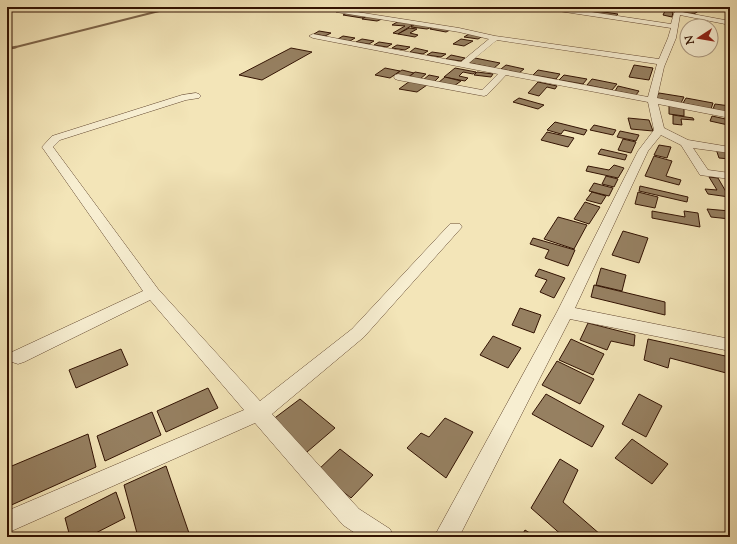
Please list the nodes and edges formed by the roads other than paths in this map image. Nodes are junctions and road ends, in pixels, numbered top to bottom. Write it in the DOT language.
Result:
graph roads {
  1 [pos="549,7"];
  2 [pos="684,7"];
  3 [pos="338,11"];
  4 [pos="677,13"];
  5 [pos="730,23"];
  6 [pos="674,26"];
  7 [pos="314,36"];
  8 [pos="495,38"];
  9 [pos="662,62"];
  10 [pos="463,64"];
  11 [pos="504,72"];
  12 [pos="398,77"];
  13 [pos="196,96"];
  14 [pos="652,100"];
  15 [pos="730,115"];
  16 [pos="659,130"];
  17 [pos="685,143"];
  18 [pos="730,150"];
  19 [pos="728,176"];
  20 [pos="456,227"];
  21 [pos="152,293"];
  22 [pos="565,312"];
  23 [pos="730,346"];
  24 [pos="18,357"];
  25 [pos="259,413"];
  26 [pos="7,522"];
  27 [pos="382,537"];
  28 [pos="446,537"];
  1 -- 6 [label="street"];
  2 -- 4 [label="street"];
  3 -- 8 [label="street"];
  4 -- 5 [label="street"];
  4 -- 6 [label="street"];
  6 -- 9 [label="street"];
  7 -- 10 [label="street"];
  8 -- 9 [label="street"];
  8 -- 10 [label="street"];
  9 -- 14 [label="street"];
  10 -- 11 [label="street"];
  11 -- 12 [label="street"];
  11 -- 14 [label="street"];
  13 -- 21 [label="street"];
  14 -- 15 [label="street"];
  14 -- 16 [label="street"];
  16 -- 17 [label="street"];
  16 -- 22 [label="street"];
  17 -- 18 [label="street"];
  17 -- 19 [label="street"];
  20 -- 25 [label="street"];
  21 -- 24 [label="street"];
  21 -- 25 [label="street"];
  22 -- 23 [label="street"];
  22 -- 28 [label="street"];
  25 -- 26 [label="street"];
  25 -- 27 [label="street"];
}
